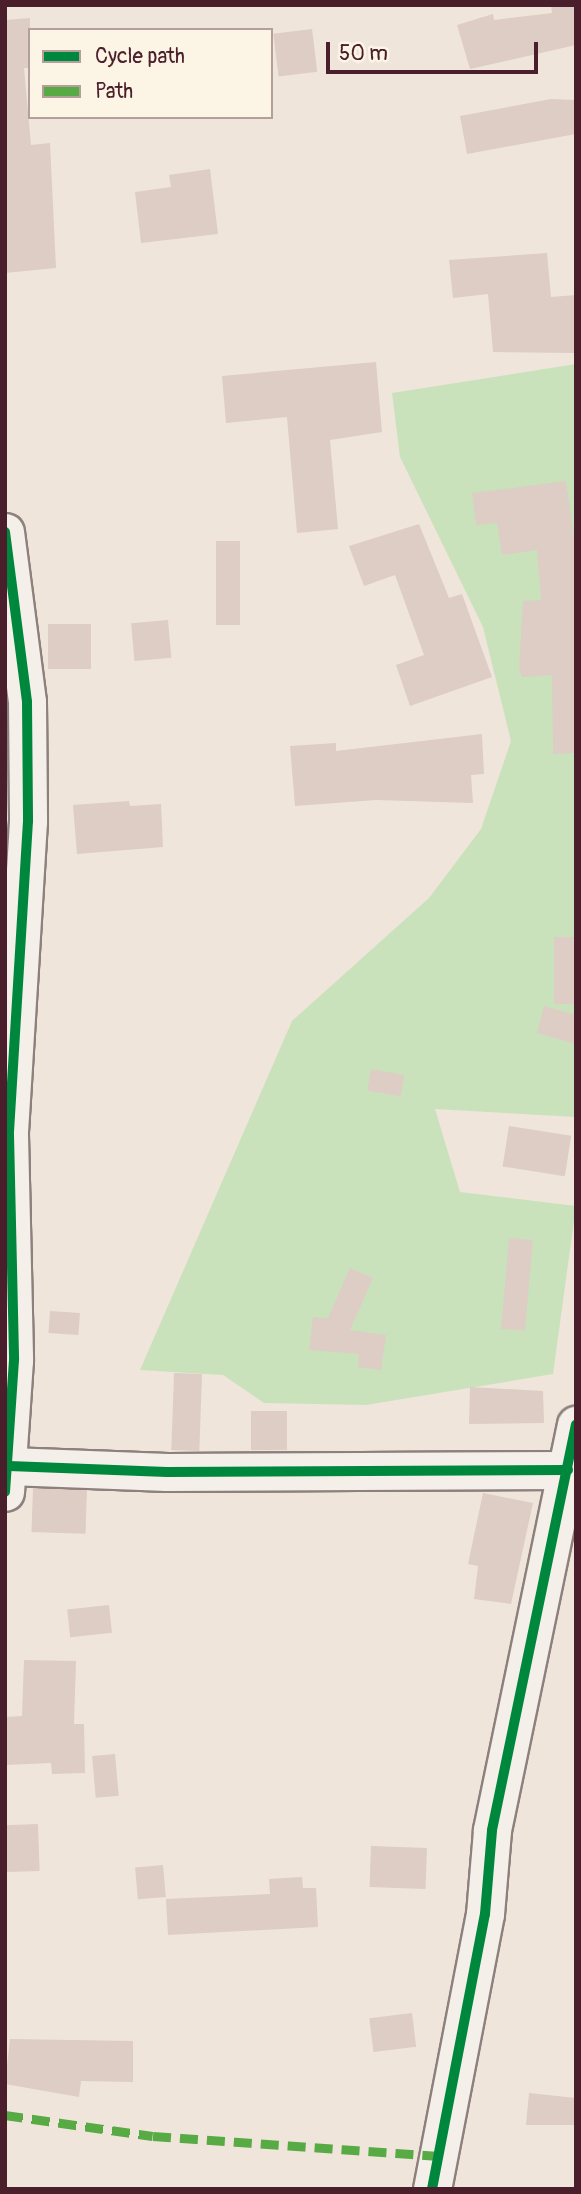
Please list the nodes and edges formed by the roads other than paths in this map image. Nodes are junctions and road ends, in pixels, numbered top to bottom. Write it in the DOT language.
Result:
graph roads {
  1 [pos="5,532"];
  2 [pos="576,1424"];
  3 [pos="7,1479"];
  4 [pos="568,1488"];
  5 [pos="432,2189"];
  1 -- 3 [label="street"];
  2 -- 4 [label="street"];
  3 -- 4 [label="street"];
  4 -- 5 [label="street"];
}
